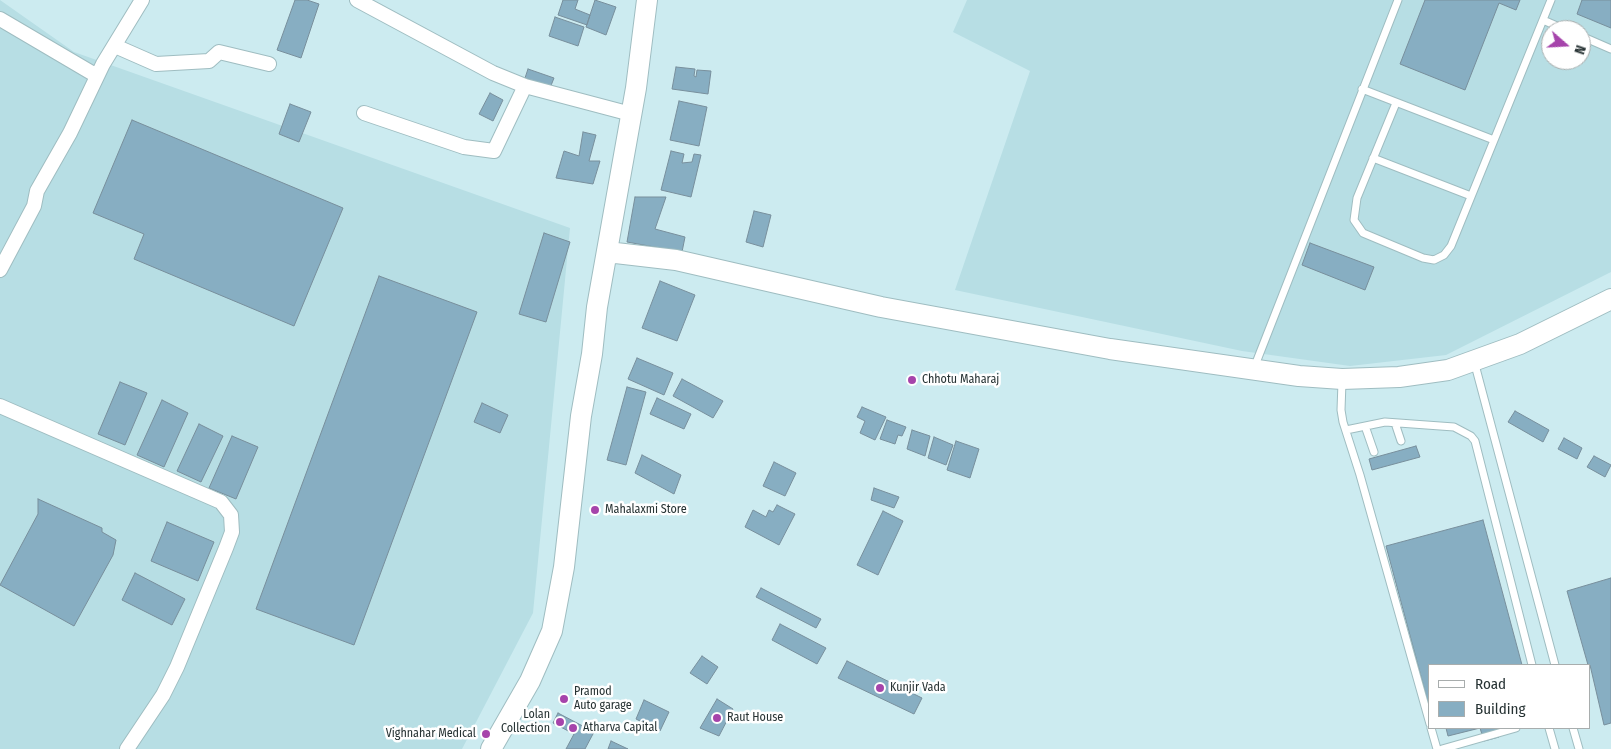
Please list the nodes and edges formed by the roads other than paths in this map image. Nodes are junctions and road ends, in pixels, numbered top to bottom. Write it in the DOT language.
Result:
graph roads {
  1 [pos="142,0"];
  2 [pos="357,0"];
  3 [pos="647,0"];
  4 [pos="1398,0"];
  5 [pos="1551,0"];
  6 [pos="0,19"];
  7 [pos="1543,20"];
  8 [pos="1541,25"];
  9 [pos="1591,40"];
  10 [pos="115,46"];
  11 [pos="1611,49"];
  12 [pos="269,64"];
  13 [pos="97,76"];
  14 [pos="525,86"];
  15 [pos="1362,90"];
  16 [pos="1396,103"];
  17 [pos="364,113"];
  18 [pos="631,114"];
  19 [pos="1494,140"];
  20 [pos="1373,158"];
  21 [pos="1471,196"];
  22 [pos="607,252"];
  23 [pos="0,270"];
  24 [pos="1611,299"];
  25 [pos="1474,361"];
  26 [pos="1253,370"];
  27 [pos="1342,379"];
  28 [pos="0,406"];
  29 [pos="1396,423"];
  30 [pos="1365,426"];
  31 [pos="1346,430"];
  32 [pos="1401,441"];
  33 [pos="1374,452"];
  34 [pos="1532,664"];
  35 [pos="1555,664"];
  36 [pos="1428,719"];
  37 [pos="1431,729"];
  38 [pos="1512,729"];
  39 [pos="1549,729"];
  40 [pos="1573,729"];
  41 [pos="128,749"];
  42 [pos="491,749"];
  43 [pos="1437,749"];
  44 [pos="1442,749"];
  45 [pos="1555,749"];
  46 [pos="1579,749"];
  1 -- 10 [label="street"];
  2 -- 14 [label="street"];
  3 -- 18 [label="street"];
  4 -- 15 [label="lane"];
  5 -- 7 [label="lane"];
  6 -- 13 [label="street"];
  8 -- 19 [label="lane"];
  9 -- 11 [label="lane"];
  10 -- 12 [label="street"];
  10 -- 13 [label="street"];
  13 -- 23 [label="street"];
  14 -- 17 [label="street"];
  14 -- 18 [label="street"];
  15 -- 16 [label="lane"];
  15 -- 26 [label="lane"];
  16 -- 19 [label="lane"];
  16 -- 20 [label="lane"];
  18 -- 22 [label="street"];
  19 -- 21 [label="lane"];
  20 -- 21 [label="lane"];
  20 -- 21 [label="lane"];
  22 -- 26 [label="street"];
  22 -- 42 [label="street"];
  24 -- 25 [label="street"];
  25 -- 27 [label="street"];
  25 -- 35 [label="lane"];
  26 -- 27 [label="street"];
  27 -- 31 [label="lane"];
  28 -- 41 [label="street"];
  29 -- 30 [label="lane"];
  29 -- 32 [label="lane"];
  29 -- 34 [label="lane"];
  30 -- 31 [label="lane"];
  30 -- 33 [label="lane"];
  31 -- 36 [label="lane"];
  37 -- 43 [label="lane"];
  38 -- 44 [label="lane"];
  39 -- 45 [label="lane"];
  40 -- 46 [label="lane"];
}
